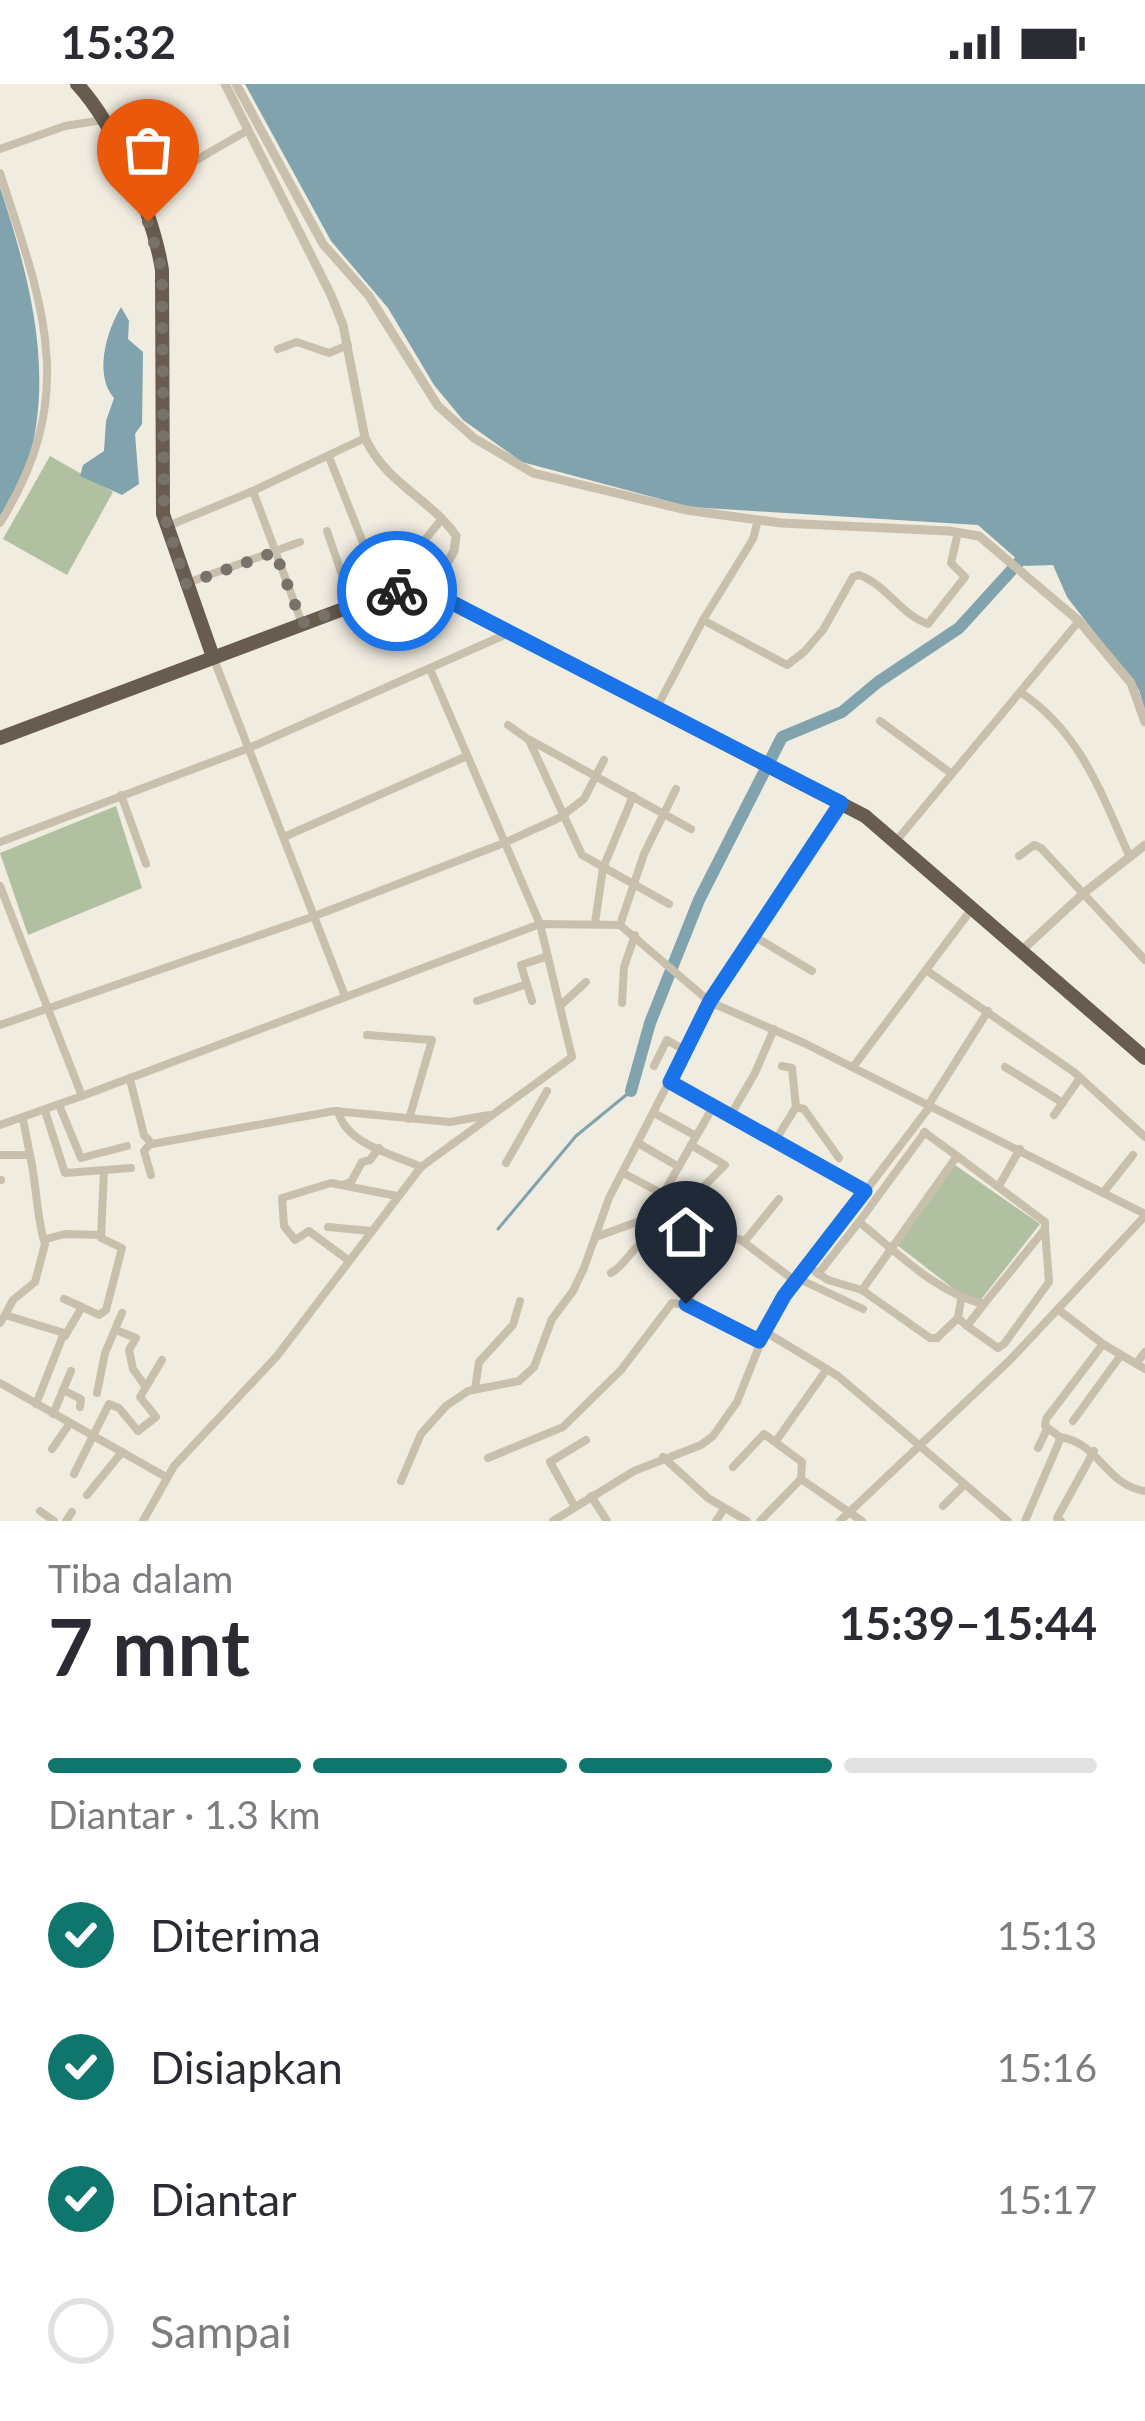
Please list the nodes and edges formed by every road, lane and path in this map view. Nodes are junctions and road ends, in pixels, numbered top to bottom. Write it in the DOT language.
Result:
graph roads {
  1 [pos="77,84"];
  2 [pos="224,84"];
  3 [pos="236,84"];
  4 [pos="104,120"];
  5 [pos="248,130"];
  6 [pos="0,149"];
  7 [pos="0,173"];
  8 [pos="139,194"];
  9 [pos="325,248"];
  10 [pos="313,255"];
  11 [pos="348,345"];
  12 [pos="278,350"];
  13 [pos="365,438"];
  14 [pos="329,457"];
  15 [pos="254,491"];
  16 [pos="441,520"];
  17 [pos="758,520"];
  18 [pos="0,523"];
  19 [pos="166,526"];
  20 [pos="327,531"];
  21 [pos="958,532"];
  22 [pos="300,542"];
  23 [pos="275,552"];
  24 [pos="415,552"];
  25 [pos="186,584"];
  26 [pos="431,592"];
  27 [pos="383,595"];
  28 [pos="352,605"];
  29 [pos="704,620"];
  30 [pos="1079,621"];
  31 [pos="302,623"];
  32 [pos="480,633"];
  33 [pos="510,633"];
  34 [pos="213,657"];
  35 [pos="430,669"];
  36 [pos="1020,692"];
  37 [pos="657,709"];
  38 [pos="880,721"];
  39 [pos="1145,722"];
  40 [pos="508,725"];
  41 [pos="0,738"];
  42 [pos="529,740"];
  43 [pos="249,748"];
  44 [pos="467,756"];
  45 [pos="604,760"];
  46 [pos="952,774"];
  47 [pos="599,777"];
  48 [pos="676,789"];
  49 [pos="121,795"];
  50 [pos="633,796"];
  51 [pos="841,803"];
  52 [pos="566,813"];
  53 [pos="663,814"];
  54 [pos="691,829"];
  55 [pos="284,837"];
  56 [pos="897,840"];
  57 [pos="0,842"];
  58 [pos="504,843"];
  59 [pos="1145,844"];
  60 [pos="1129,855"];
  61 [pos="1019,856"];
  62 [pos="146,864"];
  63 [pos="603,868"];
  64 [pos="635,882"];
  65 [pos="0,886"];
  66 [pos="1085,892"];
  67 [pos="669,904"];
  68 [pos="974,908"];
  69 [pos="312,917"];
  70 [pos="595,923"];
  71 [pos="540,924"];
  72 [pos="620,926"];
  73 [pos="635,935"];
  74 [pos="754,936"];
  75 [pos="1022,950"];
  76 [pos="548,956"];
  77 [pos="1145,960"];
  78 [pos="926,970"];
  79 [pos="812,971"];
  80 [pos="586,982"];
  81 [pos="526,984"];
  82 [pos="345,996"];
  83 [pos="477,1001"];
  84 [pos="532,1001"];
  85 [pos="710,1001"];
  86 [pos="622,1004"];
  87 [pos="561,1005"];
  88 [pos="47,1009"];
  89 [pos="988,1012"];
  90 [pos="0,1025"];
  91 [pos="774,1029"];
  92 [pos="367,1035"];
  93 [pos="686,1052"];
  94 [pos="1145,1058"];
  95 [pos="654,1066"];
  96 [pos="782,1066"];
  97 [pos="1005,1066"];
  98 [pos="853,1067"];
  99 [pos="1080,1078"];
  100 [pos="130,1079"];
  101 [pos="670,1082"];
  102 [pos="547,1090"];
  103 [pos="82,1096"];
  104 [pos="1063,1103"];
  105 [pos="930,1104"];
  106 [pos="59,1105"];
  107 [pos="713,1107"];
  108 [pos="796,1107"];
  109 [pos="45,1111"];
  110 [pos="338,1111"];
  111 [pos="654,1113"];
  112 [pos="490,1115"];
  113 [pos="1054,1115"];
  114 [pos="730,1116"];
  115 [pos="23,1119"];
  116 [pos="409,1119"];
  117 [pos="0,1125"];
  118 [pos="920,1129"];
  119 [pos="1145,1137"];
  120 [pos="694,1140"];
  121 [pos="775,1141"];
  122 [pos="638,1143"];
  123 [pos="150,1144"];
  124 [pos="127,1146"];
  125 [pos="379,1148"];
  126 [pos="1020,1149"];
  127 [pos="30,1155"];
  128 [pos="1133,1155"];
  129 [pos="0,1156"];
  130 [pos="957,1156"];
  131 [pos="839,1158"];
  132 [pos="506,1163"];
  133 [pos="421,1167"];
  134 [pos="679,1167"];
  135 [pos="131,1168"];
  136 [pos="104,1170"];
  137 [pos="622,1173"];
  138 [pos="151,1174"];
  139 [pos="999,1184"];
  140 [pos="340,1185"];
  141 [pos="865,1191"];
  142 [pos="1103,1193"];
  143 [pos="663,1194"];
  144 [pos="398,1196"];
  145 [pos="779,1199"];
  146 [pos="1145,1215"];
  147 [pos="859,1222"];
  148 [pos="328,1227"];
  149 [pos="1045,1229"];
  150 [pos="371,1231"];
  151 [pos="101,1235"];
  152 [pos="594,1238"];
  153 [pos="46,1239"];
  154 [pos="744,1242"];
  155 [pos="891,1247"];
  156 [pos="349,1260"];
  157 [pos="807,1266"];
  158 [pos="611,1273"];
  159 [pos="818,1274"];
  160 [pos="796,1280"];
  161 [pos="862,1290"];
  162 [pos="64,1299"];
  163 [pos="961,1300"];
  164 [pos="520,1301"];
  165 [pos="686,1304"];
  166 [pos="984,1304"];
  167 [pos="82,1307"];
  168 [pos="863,1309"];
  169 [pos="1059,1310"];
  170 [pos="122,1313"];
  171 [pos="958,1318"];
  172 [pos="3,1319"];
  173 [pos="967,1326"];
  174 [pos="116,1330"];
  175 [pos="763,1330"];
  176 [pos="64,1337"];
  177 [pos="759,1341"];
  178 [pos="1103,1344"];
  179 [pos="1145,1352"];
  180 [pos="1121,1355"];
  181 [pos="162,1360"];
  182 [pos="1141,1366"];
  183 [pos="827,1369"];
  184 [pos="71,1371"];
  185 [pos="0,1383"];
  186 [pos="146,1385"];
  187 [pos="476,1389"];
  188 [pos="63,1390"];
  189 [pos="97,1393"];
  190 [pos="36,1404"];
  191 [pos="80,1407"];
  192 [pos="53,1414"];
  193 [pos="1073,1421"];
  194 [pos="70,1423"];
  195 [pos="1047,1429"];
  196 [pos="94,1437"];
  197 [pos="1060,1437"];
  198 [pos="586,1440"];
  199 [pos="776,1441"];
  200 [pos="920,1446"];
  201 [pos="1038,1448"];
  202 [pos="52,1449"];
  203 [pos="1094,1450"];
  204 [pos="122,1452"];
  205 [pos="663,1457"];
  206 [pos="488,1458"];
  207 [pos="733,1467"];
  208 [pos="74,1474"];
  209 [pos="166,1477"];
  210 [pos="802,1479"];
  211 [pos="400,1481"];
  212 [pos="964,1485"];
  213 [pos="1145,1491"];
  214 [pos="86,1495"];
  215 [pos="591,1496"];
  216 [pos="943,1506"];
  217 [pos="575,1507"];
  218 [pos="724,1509"];
  219 [pos="40,1511"];
  220 [pos="851,1511"];
  221 [pos="54,1521"];
  222 [pos="143,1521"];
  223 [pos="553,1521"];
  224 [pos="607,1521"];
  225 [pos="716,1521"];
  226 [pos="747,1521"];
  227 [pos="760,1521"];
  228 [pos="840,1521"];
  229 [pos="862,1521"];
  230 [pos="1007,1521"];
  231 [pos="1024,1521"];
  232 [pos="1060,1521"];
  1 -- 4 [label="highway"];
  2 -- 5 [label="street"];
  3 -- 9 [label="street"];
  4 -- 6 [label="street"];
  4 -- 8 [label="highway"];
  5 -- 8 [label="street"];
  5 -- 10 [label="street"];
  7 -- 18 [label="street"];
  8 -- 19 [label="highway"];
  9 -- 10 [label="street"];
  9 -- 17 [label="street"];
  10 -- 11 [label="street"];
  11 -- 12 [label="street"];
  11 -- 13 [label="street"];
  13 -- 14 [label="street"];
  13 -- 16 [label="street"];
  14 -- 15 [label="street"];
  14 -- 27 [label="street"];
  15 -- 19 [label="street"];
  15 -- 23 [label="street"];
  16 -- 24 [label="street"];
  16 -- 26 [label="street"];
  17 -- 21 [label="street"];
  17 -- 29 [label="street"];
  19 -- 25 [label="highway"];
  20 -- 28 [label="street"];
  21 -- 29 [label="street"];
  21 -- 30 [label="street"];
  22 -- 23 [label="street"];
  23 -- 25 [label="street"];
  23 -- 31 [label="street"];
  25 -- 34 [label="highway"];
  26 -- 27 [label="highway"];
  26 -- 32 [label="highway"];
  27 -- 28 [label="highway"];
  28 -- 31 [label="highway"];
  29 -- 37 [label="street"];
  30 -- 36 [label="street"];
  30 -- 39 [label="street"];
  31 -- 34 [label="highway"];
  32 -- 33 [label="highway"];
  32 -- 33 [label="street"];
  32 -- 35 [label="street"];
  33 -- 37 [label="highway"];
  34 -- 41 [label="highway"];
  34 -- 43 [label="street"];
  35 -- 43 [label="street"];
  35 -- 44 [label="street"];
  36 -- 46 [label="street"];
  36 -- 60 [label="street"];
  37 -- 51 [label="highway"];
  38 -- 46 [label="street"];
  40 -- 42 [label="street"];
  42 -- 47 [label="street"];
  42 -- 52 [label="street"];
  43 -- 49 [label="street"];
  43 -- 55 [label="street"];
  44 -- 55 [label="street"];
  44 -- 58 [label="street"];
  45 -- 47 [label="street"];
  46 -- 56 [label="street"];
  47 -- 50 [label="street"];
  47 -- 52 [label="street"];
  48 -- 53 [label="street"];
  49 -- 57 [label="street"];
  49 -- 62 [label="street"];
  50 -- 53 [label="street"];
  50 -- 63 [label="street"];
  51 -- 56 [label="highway"];
  51 -- 74 [label="street"];
  52 -- 58 [label="street"];
  52 -- 63 [label="street"];
  53 -- 54 [label="street"];
  53 -- 64 [label="street"];
  55 -- 69 [label="street"];
  56 -- 68 [label="highway"];
  58 -- 69 [label="street"];
  58 -- 71 [label="street"];
  59 -- 60 [label="street"];
  60 -- 66 [label="street"];
  61 -- 66 [label="street"];
  63 -- 64 [label="street"];
  63 -- 70 [label="street"];
  64 -- 67 [label="street"];
  64 -- 72 [label="street"];
  65 -- 88 [label="street"];
  66 -- 75 [label="street"];
  66 -- 77 [label="street"];
  68 -- 75 [label="highway"];
  68 -- 78 [label="street"];
  69 -- 82 [label="street"];
  69 -- 88 [label="street"];
  70 -- 71 [label="street"];
  70 -- 72 [label="street"];
  71 -- 76 [label="street"];
  71 -- 82 [label="street"];
  72 -- 73 [label="street"];
  73 -- 85 [label="street"];
  73 -- 86 [label="street"];
  74 -- 79 [label="street"];
  74 -- 85 [label="street"];
  75 -- 94 [label="highway"];
  76 -- 81 [label="street"];
  76 -- 87 [label="street"];
  78 -- 89 [label="street"];
  78 -- 98 [label="street"];
  80 -- 87 [label="street"];
  81 -- 83 [label="street"];
  81 -- 84 [label="street"];
  82 -- 100 [label="street"];
  85 -- 91 [label="street"];
  85 -- 93 [label="street"];
  87 -- 102 [label="street"];
  88 -- 90 [label="street"];
  88 -- 103 [label="street"];
  89 -- 99 [label="street"];
  89 -- 105 [label="street"];
  91 -- 98 [label="street"];
  91 -- 114 [label="street"];
  92 -- 116 [label="street"];
  93 -- 95 [label="street"];
  93 -- 101 [label="street"];
  96 -- 108 [label="street"];
  97 -- 104 [label="street"];
  98 -- 105 [label="street"];
  99 -- 104 [label="street"];
  99 -- 119 [label="street"];
  100 -- 103 [label="street"];
  100 -- 123 [label="street"];
  101 -- 107 [label="street"];
  101 -- 111 [label="street"];
  102 -- 112 [label="street"];
  102 -- 132 [label="street"];
  103 -- 106 [label="street"];
  104 -- 113 [label="street"];
  105 -- 118 [label="street"];
  105 -- 126 [label="street"];
  106 -- 109 [label="street"];
  106 -- 124 [label="street"];
  107 -- 114 [label="street"];
  107 -- 120 [label="street"];
  108 -- 121 [label="street"];
  108 -- 131 [label="street"];
  109 -- 115 [label="street"];
  109 -- 136 [label="street"];
  110 -- 116 [label="street"];
  110 -- 123 [label="street"];
  110 -- 125 [label="street"];
  111 -- 120 [label="street"];
  111 -- 122 [label="street"];
  112 -- 116 [label="street"];
  112 -- 133 [label="street"];
  114 -- 121 [label="street"];
  115 -- 117 [label="street"];
  115 -- 127 [label="street"];
  118 -- 130 [label="street"];
  118 -- 141 [label="street"];
  118 -- 147 [label="street"];
  120 -- 134 [label="street"];
  120 -- 158 [label="street"];
  121 -- 141 [label="street"];
  122 -- 134 [label="street"];
  122 -- 137 [label="street"];
  123 -- 138 [label="street"];
  125 -- 133 [label="street"];
  125 -- 140 [label="street"];
  126 -- 139 [label="street"];
  126 -- 142 [label="street"];
  127 -- 129 [label="street"];
  127 -- 153 [label="street"];
  128 -- 142 [label="street"];
  130 -- 139 [label="street"];
  130 -- 155 [label="street"];
  133 -- 144 [label="street"];
  134 -- 143 [label="street"];
  135 -- 136 [label="street"];
  136 -- 151 [label="street"];
  137 -- 143 [label="street"];
  137 -- 152 [label="street"];
  139 -- 149 [label="street"];
  140 -- 144 [label="street"];
  140 -- 156 [label="street"];
  141 -- 157 [label="street"];
  142 -- 146 [label="street"];
  143 -- 152 [label="street"];
  144 -- 150 [label="street"];
  145 -- 154 [label="street"];
  146 -- 169 [label="street"];
  147 -- 155 [label="street"];
  147 -- 159 [label="street"];
  148 -- 150 [label="street"];
  149 -- 166 [label="street"];
  149 -- 173 [label="street"];
  150 -- 156 [label="street"];
  151 -- 153 [label="street"];
  151 -- 167 [label="street"];
  152 -- 187 [label="street"];
  153 -- 172 [label="street"];
  154 -- 160 [label="street"];
  154 -- 165 [label="street"];
  155 -- 161 [label="street"];
  155 -- 163 [label="street"];
  156 -- 209 [label="street"];
  157 -- 159 [label="street"];
  157 -- 160 [label="street"];
  159 -- 161 [label="street"];
  160 -- 168 [label="street"];
  160 -- 175 [label="street"];
  161 -- 171 [label="street"];
  162 -- 167 [label="street"];
  163 -- 166 [label="street"];
  163 -- 171 [label="street"];
  164 -- 187 [label="street"];
  165 -- 177 [label="street"];
  165 -- 206 [label="street"];
  166 -- 173 [label="street"];
  167 -- 176 [label="street"];
  169 -- 178 [label="street"];
  169 -- 200 [label="street"];
  170 -- 174 [label="street"];
  171 -- 173 [label="street"];
  172 -- 176 [label="street"];
  174 -- 186 [label="street"];
  174 -- 189 [label="street"];
  175 -- 177 [label="street"];
  175 -- 183 [label="street"];
  176 -- 190 [label="street"];
  177 -- 205 [label="street"];
  178 -- 180 [label="street"];
  178 -- 195 [label="street"];
  179 -- 182 [label="street"];
  180 -- 182 [label="street"];
  180 -- 193 [label="street"];
  181 -- 186 [label="street"];
  183 -- 199 [label="street"];
  183 -- 200 [label="street"];
  184 -- 188 [label="street"];
  185 -- 190 [label="street"];
  186 -- 196 [label="street"];
  187 -- 211 [label="street"];
  188 -- 191 [label="street"];
  188 -- 192 [label="street"];
  190 -- 192 [label="street"];
  192 -- 194 [label="street"];
  194 -- 196 [label="street"];
  194 -- 202 [label="street"];
  195 -- 197 [label="street"];
  195 -- 201 [label="street"];
  196 -- 204 [label="street"];
  196 -- 208 [label="street"];
  197 -- 203 [label="street"];
  197 -- 231 [label="street"];
  198 -- 217 [label="street"];
  199 -- 207 [label="street"];
  199 -- 210 [label="street"];
  200 -- 212 [label="street"];
  200 -- 220 [label="street"];
  203 -- 213 [label="street"];
  203 -- 232 [label="street"];
  204 -- 209 [label="street"];
  204 -- 214 [label="street"];
  205 -- 215 [label="street"];
  205 -- 218 [label="street"];
  209 -- 222 [label="street"];
  210 -- 220 [label="street"];
  210 -- 227 [label="street"];
  212 -- 216 [label="street"];
  212 -- 230 [label="street"];
  215 -- 217 [label="street"];
  215 -- 224 [label="street"];
  217 -- 223 [label="street"];
  218 -- 225 [label="street"];
  218 -- 226 [label="street"];
  219 -- 221 [label="street"];
  220 -- 228 [label="street"];
  220 -- 229 [label="street"];
}
